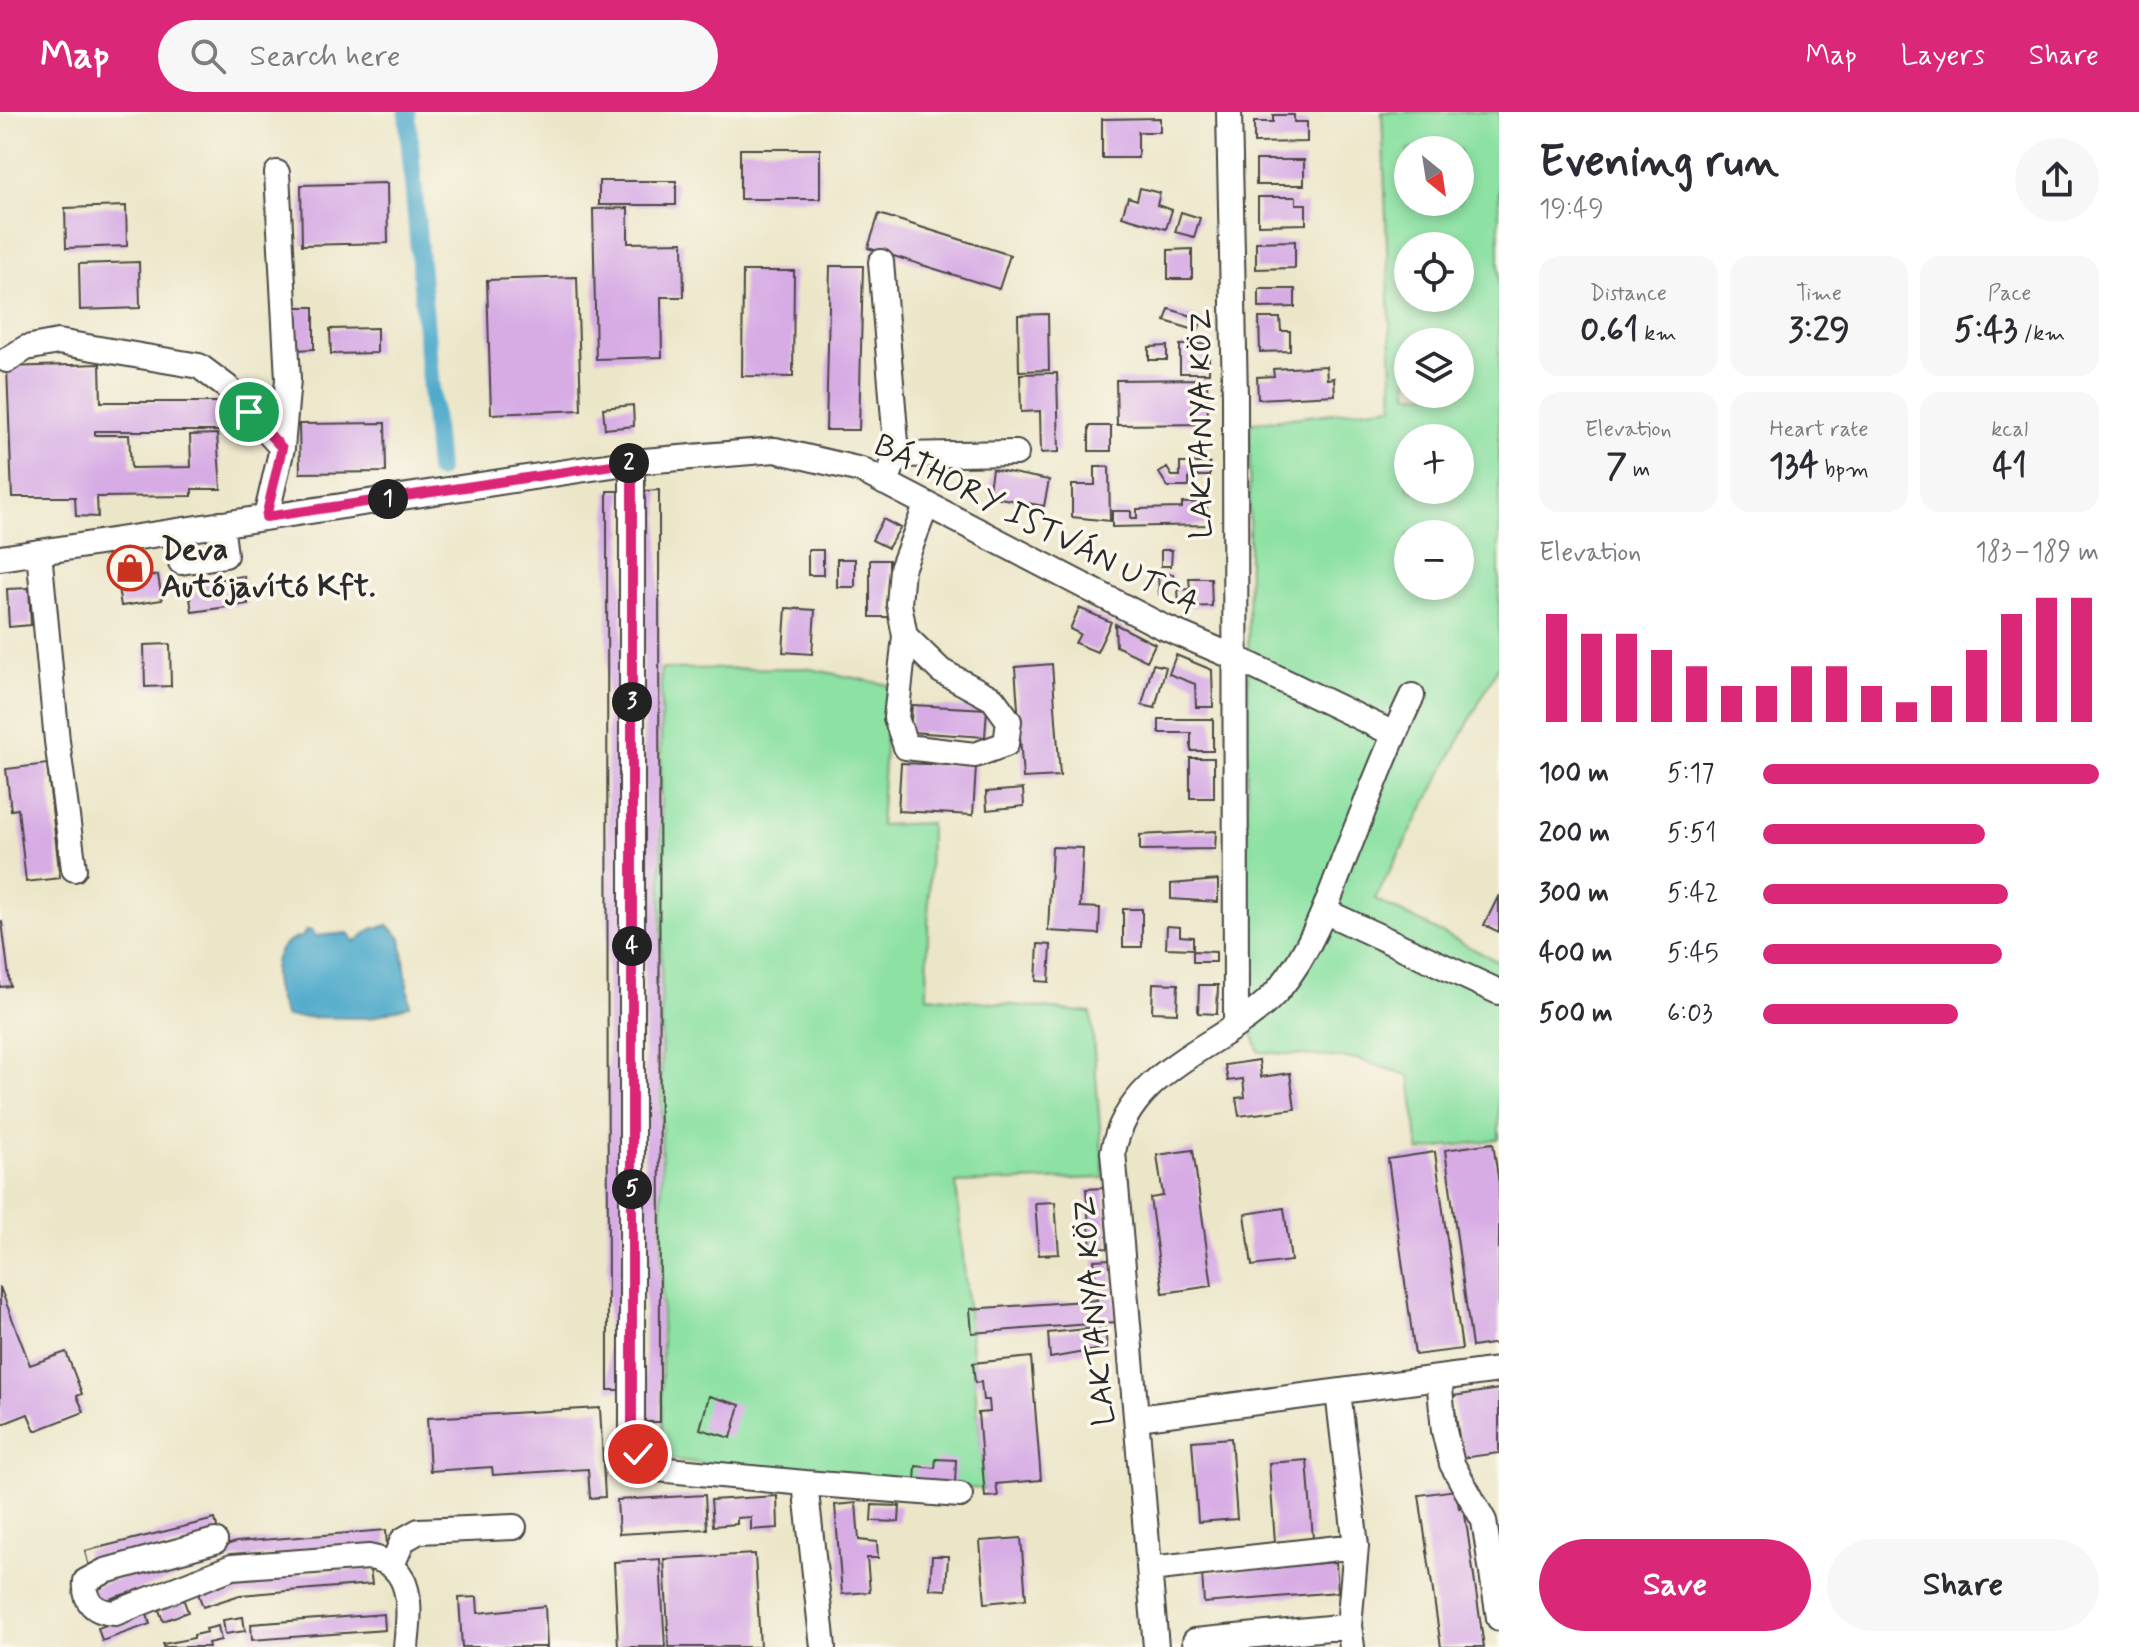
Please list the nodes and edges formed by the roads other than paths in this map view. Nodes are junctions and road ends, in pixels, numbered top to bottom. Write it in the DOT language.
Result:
graph roads {
  1 [pos="1229,112"];
  2 [pos="277,173"];
  3 [pos="881,262"];
  4 [pos="7,360"];
  5 [pos="282,448"];
  6 [pos="1016,453"];
  7 [pos="897,455"];
  8 [pos="632,462"];
  9 [pos="885,483"];
  10 [pos="926,506"];
  11 [pos="266,517"];
  12 [pos="221,524"];
  13 [pos="39,552"];
  14 [pos="0,558"];
  15 [pos="181,562"];
  16 [pos="905,636"];
  17 [pos="1234,657"];
  18 [pos="1412,696"];
  19 [pos="1394,734"];
  20 [pos="74,869"];
  21 [pos="1324,911"];
  22 [pos="1499,992"];
  23 [pos="1236,1024"];
  24 [pos="1499,1370"];
  25 [pos="1439,1378"];
  26 [pos="1338,1392"];
  27 [pos="1138,1418"];
  28 [pos="805,1483"];
  29 [pos="960,1495"];
  30 [pos="514,1527"];
  31 [pos="215,1541"];
  32 [pos="1356,1546"];
  33 [pos="393,1563"];
  34 [pos="1150,1569"];
  35 [pos="1499,1618"];
  36 [pos="1351,1636"];
  37 [pos="1195,1641"];
  38 [pos="406,1647"];
  39 [pos="823,1647"];
  40 [pos="1156,1647"];
  1 -- 17 [label="street, LAKTANYA KÖZ"];
  2 -- 5 [label="street"];
  3 -- 7 [label="street"];
  4 -- 5 [label="street"];
  5 -- 11 [label="street"];
  6 -- 7 [label="street"];
  7 -- 9 [label="street"];
  8 -- 9 [label="street, BÁTHORY ISTVÁN UTCA"];
  8 -- 11 [label="street, BÁTHORY ISTVÁN UTCA"];
  8 -- 28 [label="street"];
  9 -- 10 [label="street, BÁTHORY ISTVÁN UTCA"];
  10 -- 16 [label="street"];
  10 -- 17 [label="street, BÁTHORY ISTVÁN UTCA"];
  11 -- 12 [label="street, BÁTHORY ISTVÁN UTCA"];
  12 -- 13 [label="street, BÁTHORY ISTVÁN UTCA"];
  12 -- 15 [label="street"];
  13 -- 14 [label="street, BÁTHORY ISTVÁN UTCA"];
  13 -- 20 [label="street"];
  16 -- 16 [label="street"];
  17 -- 19 [label="street, BÁTHORY ISTVÁN UTCA"];
  17 -- 23 [label="street, LAKTANYA KÖZ"];
  18 -- 19 [label="street, LAKTANYA KÖZ"];
  19 -- 21 [label="street, LAKTANYA KÖZ"];
  21 -- 22 [label="street"];
  21 -- 23 [label="street, LAKTANYA KÖZ"];
  23 -- 27 [label="street, LAKTANYA KÖZ"];
  24 -- 25 [label="street"];
  25 -- 26 [label="street"];
  25 -- 35 [label="street"];
  26 -- 27 [label="street"];
  26 -- 32 [label="street"];
  27 -- 34 [label="street, LAKTANYA KÖZ"];
  28 -- 29 [label="street"];
  28 -- 39 [label="street"];
  30 -- 33 [label="street"];
  31 -- 33 [label="street"];
  32 -- 34 [label="street"];
  32 -- 36 [label="street"];
  33 -- 38 [label="street"];
  34 -- 40 [label="street, LAKTANYA KÖZ"];
  36 -- 37 [label="street"];
}
